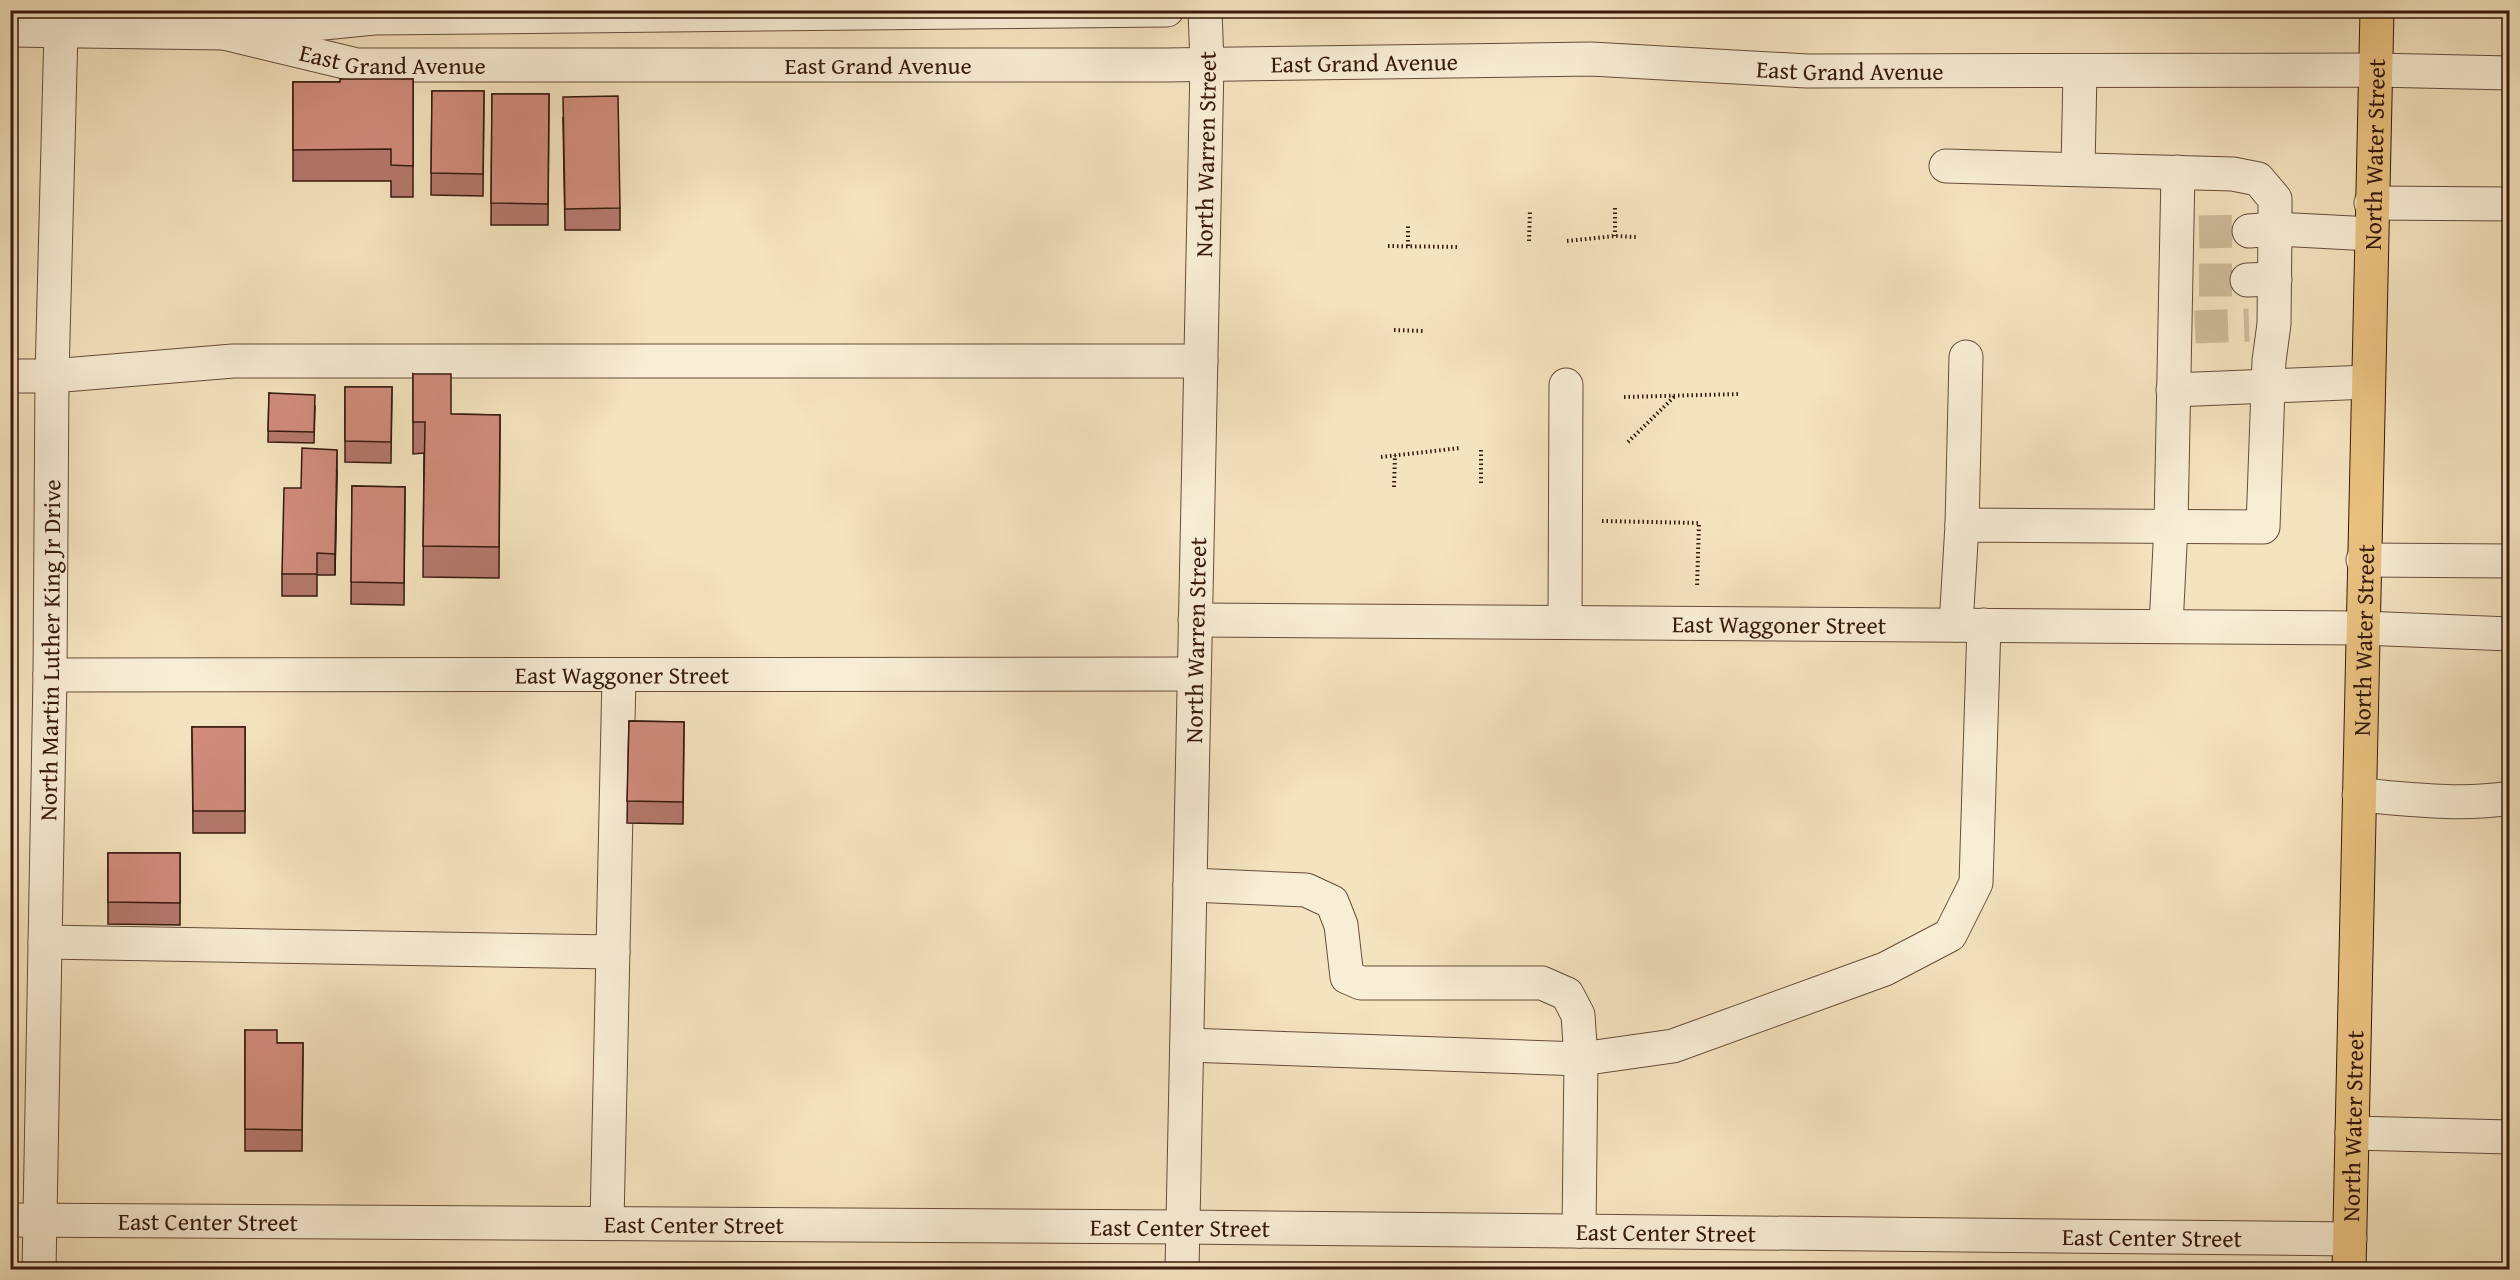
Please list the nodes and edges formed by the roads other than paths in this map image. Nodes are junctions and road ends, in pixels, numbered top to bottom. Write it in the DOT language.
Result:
graph roads {
  1 [pos="1167,10"];
  2 [pos="1205,10"];
  3 [pos="2377,10"];
  4 [pos="1097,11"];
  5 [pos="61,17"];
  6 [pos="229,22"];
  7 [pos="10,30"];
  8 [pos="1207,64"];
  9 [pos="2374,70"];
  10 [pos="2080,71"];
  11 [pos="2510,73"];
  12 [pos="1946,166"];
  13 [pos="2078,169"];
  14 [pos="2178,172"];
  15 [pos="2510,204"];
  16 [pos="2371,219"];
  17 [pos="2262,230"];
  18 [pos="1966,357"];
  19 [pos="1201,361"];
  20 [pos="10,376"];
  21 [pos="52,376"];
  22 [pos="2368,382"];
  23 [pos="1566,385"];
  24 [pos="2268,387"];
  25 [pos="2173,390"];
  26 [pos="1962,525"];
  27 [pos="2171,525"];
  28 [pos="2363,560"];
  29 [pos="2510,561"];
  30 [pos="1195,620"];
  31 [pos="1565,622"];
  32 [pos="1970,625"];
  33 [pos="2166,626"];
  34 [pos="2362,628"];
  35 [pos="2510,634"];
  36 [pos="1194,674"];
  37 [pos="50,675"];
  38 [pos="619,676"];
  39 [pos="2359,795"];
  40 [pos="2510,798"];
  41 [pos="1190,885"];
  42 [pos="45,942"];
  43 [pos="613,952"];
  44 [pos="1187,1045"];
  45 [pos="1581,1059"];
  46 [pos="2352,1133"];
  47 [pos="2510,1137"];
  48 [pos="25,1220"];
  49 [pos="607,1222"];
  50 [pos="1183,1227"];
  51 [pos="1579,1231"];
  52 [pos="2350,1254"];
  53 [pos="39,1269"];
  54 [pos="1182,1269"];
  1 -- 4 [label="street, East Grand Avenue"];
  2 -- 8 [label="street, North Warren Street"];
  3 -- 9 [label="main road, North Water Street"];
  4 -- 6 [label="street, East Grand Avenue"];
  5 -- 6 [label="street, East Grand Avenue"];
  5 -- 7 [label="street, East Grand Avenue"];
  5 -- 21 [label="street, North Martin Luther King Jr Drive"];
  6 -- 8 [label="street, East Grand Avenue"];
  8 -- 10 [label="street, East Grand Avenue"];
  8 -- 19 [label="street, North Warren Street"];
  9 -- 10 [label="street, East Grand Avenue"];
  9 -- 11 [label="street, East Grand Avenue"];
  9 -- 16 [label="main road, North Water Street"];
  10 -- 13 [label="street"];
  12 -- 13 [label="street"];
  13 -- 14 [label="street"];
  14 -- 17 [label="street"];
  14 -- 25 [label="street"];
  15 -- 16 [label="street"];
  16 -- 17 [label="street"];
  16 -- 22 [label="main road, North Water Street"];
  17 -- 24 [label="street"];
  18 -- 26 [label="street"];
  19 -- 21 [label="street"];
  19 -- 30 [label="street, North Warren Street"];
  20 -- 21 [label="street"];
  21 -- 37 [label="street, North Martin Luther King Jr Drive"];
  22 -- 24 [label="street"];
  22 -- 28 [label="main road, North Water Street"];
  23 -- 31 [label="street"];
  24 -- 25 [label="street"];
  24 -- 27 [label="street"];
  25 -- 27 [label="street"];
  26 -- 27 [label="street"];
  26 -- 32 [label="street"];
  27 -- 33 [label="street"];
  28 -- 29 [label="street"];
  28 -- 34 [label="main road, North Water Street"];
  30 -- 31 [label="street, East Waggoner Street"];
  30 -- 36 [label="street, North Warren Street"];
  31 -- 32 [label="street, East Waggoner Street"];
  32 -- 33 [label="street, East Waggoner Street"];
  32 -- 45 [label="street"];
  33 -- 34 [label="street, East Waggoner Street"];
  34 -- 35 [label="street, East Waggoner Street"];
  34 -- 39 [label="main road, North Water Street"];
  36 -- 38 [label="street, East Waggoner Street"];
  36 -- 41 [label="street, North Warren Street"];
  37 -- 38 [label="street, East Waggoner Street"];
  37 -- 42 [label="street, North Martin Luther King Jr Drive"];
  38 -- 43 [label="street"];
  39 -- 40 [label="street"];
  39 -- 46 [label="main road, North Water Street"];
  41 -- 44 [label="street, North Warren Street"];
  41 -- 45 [label="street"];
  42 -- 43 [label="street"];
  42 -- 48 [label="street, North Martin Luther King Jr Drive"];
  43 -- 49 [label="street"];
  44 -- 45 [label="street"];
  44 -- 50 [label="street, North Warren Street"];
  45 -- 51 [label="street"];
  46 -- 47 [label="street"];
  46 -- 52 [label="main road, North Water Street"];
  48 -- 49 [label="street, East Center Street"];
  48 -- 53 [label="street, North Martin Luther King Jr Drive"];
  49 -- 50 [label="street, East Center Street"];
  50 -- 51 [label="street, East Center Street"];
  50 -- 54 [label="street, North Warren Street"];
  51 -- 52 [label="street, East Center Street"];
}
